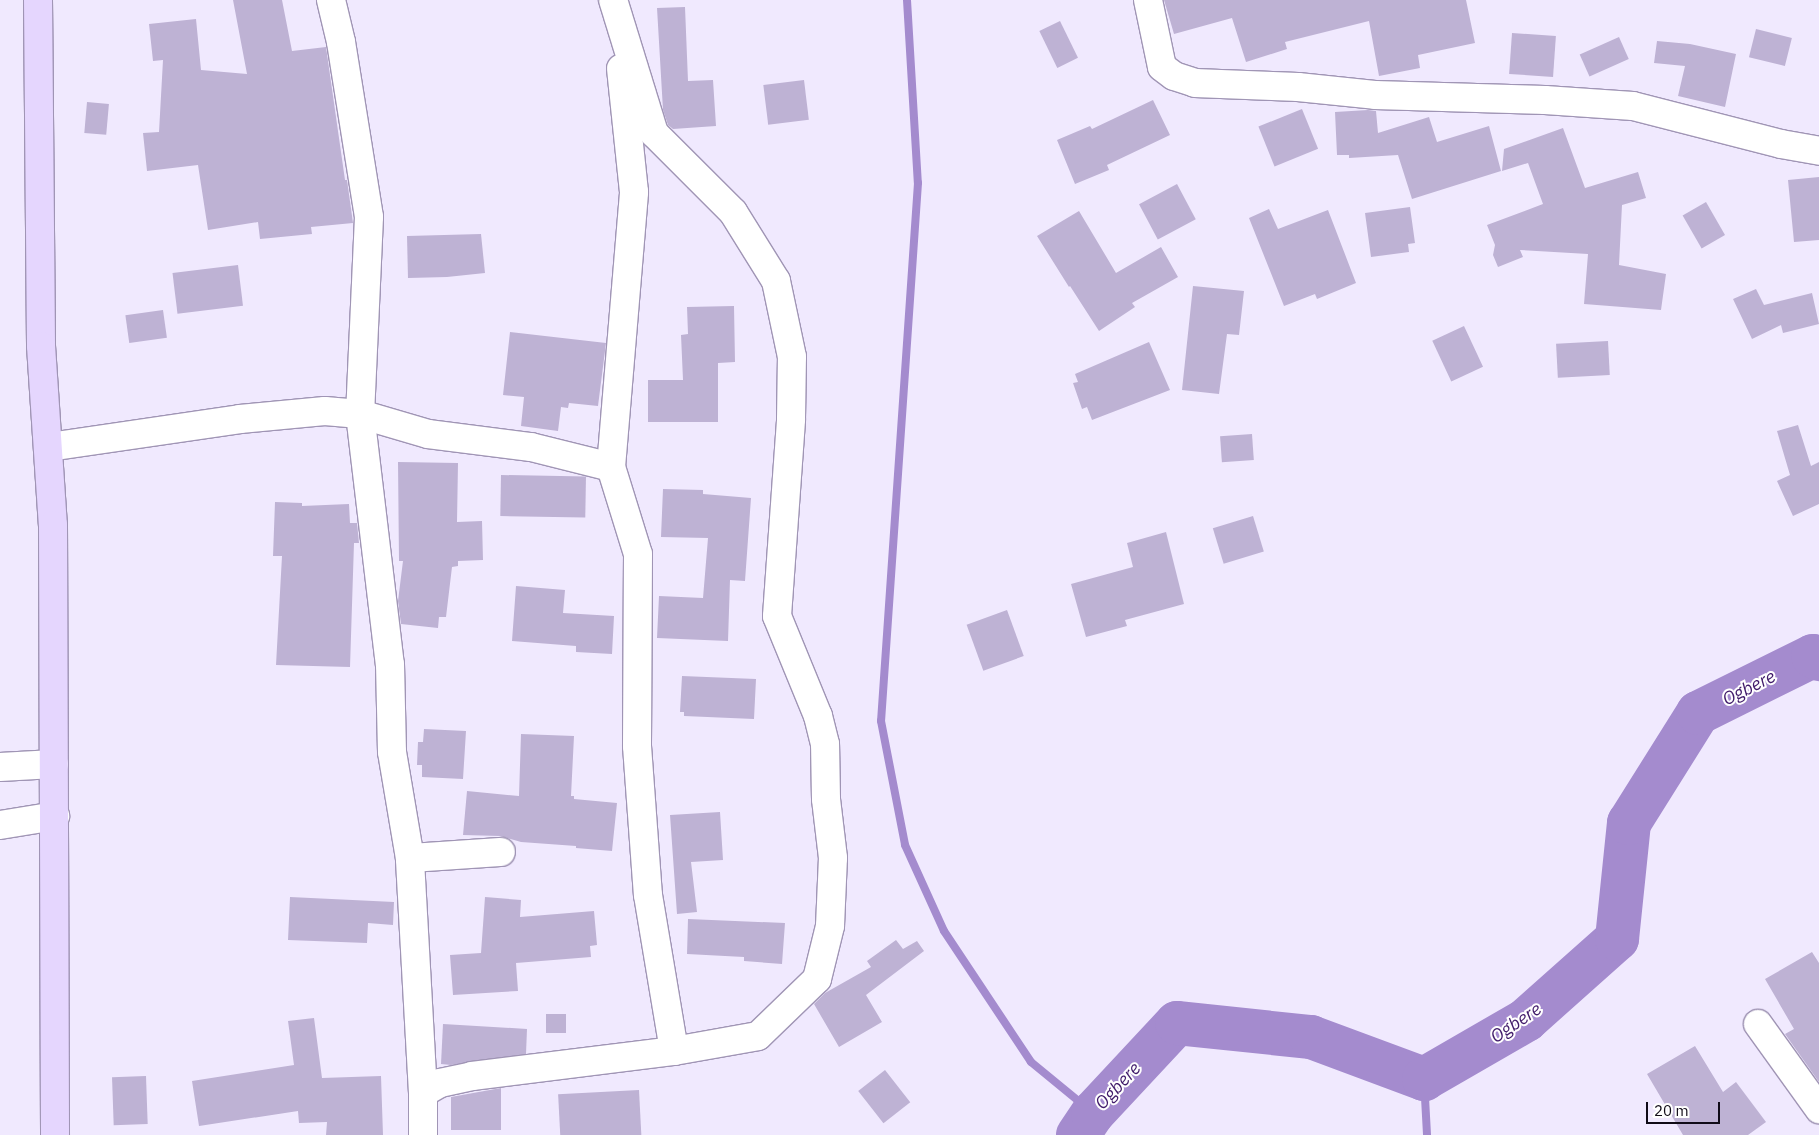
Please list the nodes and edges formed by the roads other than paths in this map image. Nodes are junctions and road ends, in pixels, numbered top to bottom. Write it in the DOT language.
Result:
graph roads {
  1 [pos="38,0"];
  2 [pos="331,0"];
  3 [pos="1148,0"];
  4 [pos="613,1"];
  5 [pos="1819,151"];
  6 [pos="360,414"];
  7 [pos="49,446"];
  8 [pos="611,467"];
  9 [pos="54,764"];
  10 [pos="0,767"];
  11 [pos="55,816"];
  12 [pos="0,825"];
  13 [pos="501,852"];
  14 [pos="410,858"];
  15 [pos="1758,1024"];
  16 [pos="674,1051"];
  17 [pos="423,1094"];
  18 [pos="1819,1109"];
  19 [pos="55,1135"];
  20 [pos="423,1135"];
  1 -- 7 [label="main road"];
  2 -- 6 [label="street"];
  3 -- 5 [label="street"];
  4 -- 8 [label="street"];
  4 -- 16 [label="street"];
  6 -- 7 [label="street"];
  6 -- 8 [label="street"];
  6 -- 14 [label="street"];
  7 -- 9 [label="main road"];
  8 -- 16 [label="street"];
  9 -- 10 [label="street"];
  9 -- 11 [label="main road"];
  11 -- 12 [label="street"];
  11 -- 19 [label="main road"];
  13 -- 14 [label="street"];
  14 -- 17 [label="street"];
  15 -- 18 [label="street"];
  16 -- 17 [label="street"];
  17 -- 20 [label="street"];
}
